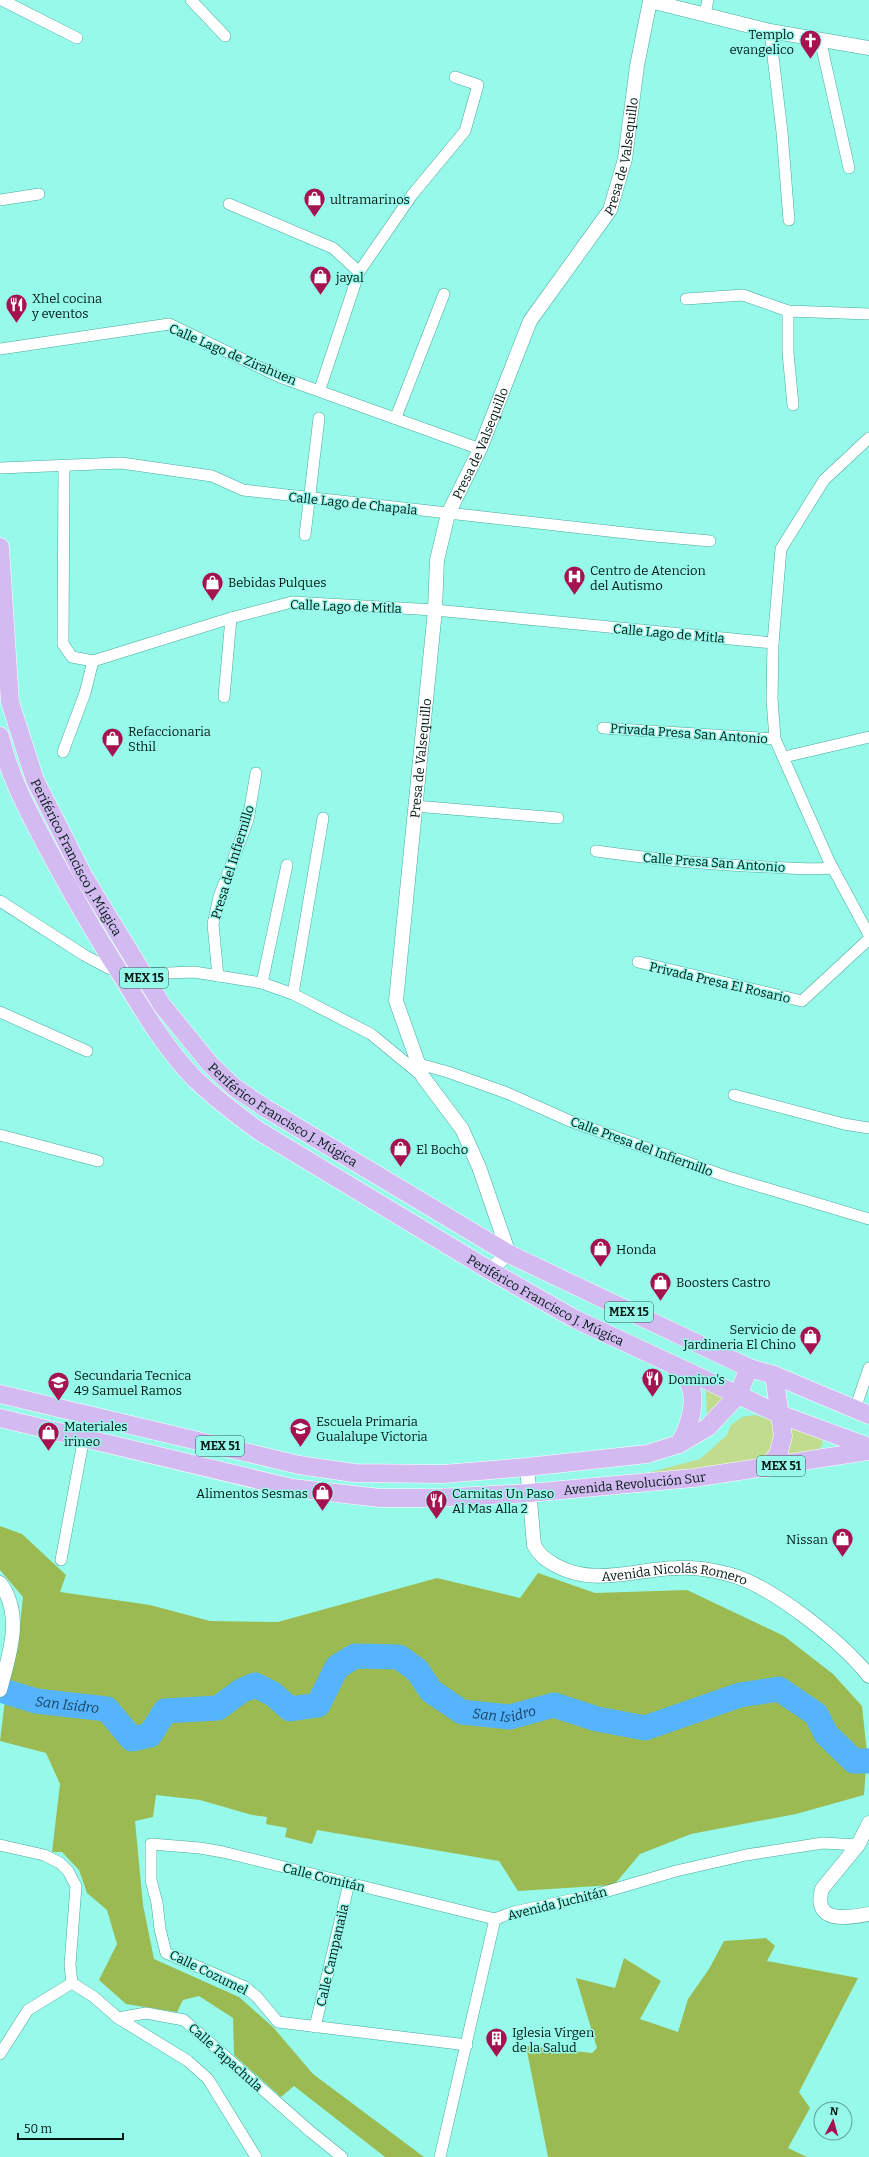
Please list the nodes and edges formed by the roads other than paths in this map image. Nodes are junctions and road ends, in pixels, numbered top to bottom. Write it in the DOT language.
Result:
graph roads {
  1 [pos="2,0"];
  2 [pos="190,0"];
  3 [pos="708,0"];
  4 [pos="650,1"];
  5 [pos="705,14"];
  6 [pos="770,31"];
  7 [pos="225,36"];
  8 [pos="77,38"];
  9 [pos="820,39"];
  10 [pos="869,48"];
  11 [pos="455,76"];
  12 [pos="849,168"];
  13 [pos="39,194"];
  14 [pos="0,200"];
  15 [pos="229,204"];
  16 [pos="789,220"];
  17 [pos="359,272"];
  18 [pos="444,294"];
  19 [pos="686,299"];
  20 [pos="788,311"];
  21 [pos="869,314"];
  22 [pos="0,349"];
  23 [pos="320,389"];
  24 [pos="793,405"];
  25 [pos="396,417"];
  26 [pos="319,418"];
  27 [pos="869,438"];
  28 [pos="480,449"];
  29 [pos="64,466"];
  30 [pos="0,468"];
  31 [pos="310,496"];
  32 [pos="448,514"];
  33 [pos="305,535"];
  34 [pos="710,541"];
  35 [pos="0,547"];
  36 [pos="435,610"];
  37 [pos="231,618"];
  38 [pos="773,643"];
  39 [pos="93,662"];
  40 [pos="224,697"];
  41 [pos="603,728"];
  42 [pos="0,736"];
  43 [pos="869,737"];
  44 [pos="776,739"];
  45 [pos="63,752"];
  46 [pos="784,757"];
  47 [pos="256,773"];
  48 [pos="415,806"];
  49 [pos="323,818"];
  50 [pos="558,818"];
  51 [pos="596,851"];
  52 [pos="287,865"];
  53 [pos="833,868"];
  54 [pos="0,901"];
  55 [pos="869,935"];
  56 [pos="869,939"];
  57 [pos="638,962"];
  58 [pos="118,970"];
  59 [pos="142,974"];
  60 [pos="218,976"];
  61 [pos="262,983"];
  62 [pos="293,994"];
  63 [pos="0,1012"];
  64 [pos="87,1051"];
  65 [pos="421,1070"];
  66 [pos="734,1095"];
  67 [pos="869,1128"];
  68 [pos="0,1135"];
  69 [pos="98,1161"];
  70 [pos="869,1219"];
  71 [pos="509,1254"];
  72 [pos="489,1270"];
  73 [pos="663,1360"];
  74 [pos="749,1368"];
  75 [pos="869,1368"];
  76 [pos="774,1375"];
  77 [pos="0,1394"];
  78 [pos="738,1396"];
  79 [pos="862,1412"];
  80 [pos="779,1414"];
  81 [pos="0,1418"];
  82 [pos="84,1437"];
  83 [pos="679,1444"];
  84 [pos="869,1448"];
  85 [pos="869,1451"];
  86 [pos="527,1467"];
  87 [pos="766,1468"];
  88 [pos="529,1493"];
  89 [pos="61,1560"];
  90 [pos="0,1583"];
  91 [pos="869,1676"];
  92 [pos="0,1690"];
  93 [pos="869,1823"];
  94 [pos="151,1844"];
  95 [pos="0,1845"];
  96 [pos="858,1845"];
  97 [pos="349,1883"];
  98 [pos="869,1914"];
  99 [pos="495,1919"];
  100 [pos="72,1983"];
  101 [pos="118,2018"];
  102 [pos="315,2027"];
  103 [pos="467,2045"];
  104 [pos="0,2054"];
  105 [pos="256,2157"];
  106 [pos="342,2157"];
  107 [pos="440,2157"];
  1 -- 8 [label="street"];
  2 -- 7 [label="street"];
  3 -- 5 [label="street"];
  4 -- 5 [label="street"];
  4 -- 28 [label="street, Presa de Valsequillo"];
  5 -- 6 [label="street"];
  6 -- 9 [label="street"];
  6 -- 16 [label="street"];
  9 -- 10 [label="street"];
  9 -- 12 [label="street"];
  11 -- 17 [label="street"];
  13 -- 14 [label="street"];
  15 -- 17 [label="street"];
  17 -- 23 [label="street"];
  18 -- 25 [label="street"];
  19 -- 20 [label="street"];
  20 -- 21 [label="street"];
  20 -- 24 [label="street"];
  22 -- 23 [label="street, Calle Lago de Zirahuen"];
  23 -- 25 [label="street, Calle Lago de Zirahuen"];
  25 -- 28 [label="street, Calle Lago de Zirahuen"];
  26 -- 31 [label="street"];
  27 -- 38 [label="street"];
  28 -- 32 [label="street, Presa de Valsequillo"];
  29 -- 30 [label="street, Calle Lago de Chapala"];
  29 -- 31 [label="street, Calle Lago de Chapala"];
  29 -- 39 [label="street"];
  31 -- 32 [label="street, Calle Lago de Chapala"];
  31 -- 33 [label="street"];
  32 -- 34 [label="street, Calle Lago de Chapala"];
  32 -- 36 [label="street, Presa de Valsequillo"];
  35 -- 59 [label="main road, Periférico Francisco J. Múgica / MEX 15"];
  36 -- 37 [label="street, Calle Lago de Mitla"];
  36 -- 38 [label="street, Calle Lago de Mitla"];
  36 -- 48 [label="street, Presa de Valsequillo"];
  37 -- 39 [label="street, Calle Lago de Mitla"];
  37 -- 40 [label="street"];
  38 -- 44 [label="street"];
  39 -- 45 [label="street"];
  41 -- 44 [label="street, Privada Presa San Antonio"];
  42 -- 58 [label="main road, Periférico Francisco J. Múgica / MEX 15"];
  43 -- 46 [label="street"];
  44 -- 46 [label="street"];
  46 -- 53 [label="street"];
  47 -- 60 [label="street, Presa del Infiernillo"];
  48 -- 50 [label="street"];
  48 -- 65 [label="street, Presa de Valsequillo"];
  49 -- 62 [label="street"];
  51 -- 53 [label="street, Calle Presa San Antonio"];
  52 -- 61 [label="street"];
  53 -- 55 [label="street"];
  54 -- 58 [label="street"];
  56 -- 57 [label="street, Privada Presa El Rosario"];
  58 -- 72 [label="main road, Periférico Francisco J. Múgica / MEX 15"];
  59 -- 60 [label="street, Calle Presa del Infiernillo"];
  59 -- 71 [label="main road, Periférico Francisco J. Múgica / MEX 15"];
  60 -- 61 [label="street, Calle Presa del Infiernillo"];
  61 -- 62 [label="street, Calle Presa del Infiernillo"];
  62 -- 65 [label="street, Calle Presa del Infiernillo"];
  63 -- 64 [label="street"];
  65 -- 70 [label="street, Calle Presa del Infiernillo"];
  65 -- 71 [label="street, Presa de Valsequillo"];
  66 -- 67 [label="street"];
  68 -- 69 [label="street"];
  71 -- 72 [label="street"];
  71 -- 74 [label="main road, Periférico Francisco J. Múgica / MEX 15"];
  72 -- 73 [label="main road, Periférico Francisco J. Múgica / MEX 15"];
  73 -- 78 [label="main road, Periférico Francisco J. Múgica / MEX 15"];
  73 -- 83 [label="main road"];
  74 -- 76 [label="main road, Periférico Francisco J. Múgica / MEX 15"];
  74 -- 78 [label="main road, Avenida Revolución Sur / MEX 51"];
  75 -- 79 [label="street"];
  76 -- 79 [label="main road, Periférico Francisco J. Múgica / MEX 15"];
  76 -- 80 [label="main road"];
  77 -- 86 [label="main road, Avenida Revolución Sur / MEX 51"];
  78 -- 80 [label="main road, Periférico Francisco J. Múgica / MEX 15"];
  78 -- 83 [label="main road, Avenida Revolución Sur / MEX 51"];
  80 -- 84 [label="main road, Periférico Francisco J. Múgica / MEX 15"];
  80 -- 87 [label="main road"];
  81 -- 82 [label="main road, Avenida Revolución Sur / MEX 51"];
  82 -- 88 [label="main road, Avenida Revolución Sur / MEX 51"];
  82 -- 89 [label="street"];
  83 -- 86 [label="main road, Avenida Revolución Sur / MEX 51"];
  85 -- 87 [label="main road, Avenida Revolución Sur / MEX 51"];
  86 -- 88 [label="street, Avenida Nicolás Romero"];
  87 -- 88 [label="main road, Avenida Revolución Sur / MEX 51"];
  88 -- 91 [label="street, Avenida Nicolás Romero"];
  90 -- 92 [label="street"];
  93 -- 96 [label="street"];
  94 -- 97 [label="street, Calle Comitán"];
  94 -- 102 [label="street, Calle Cozumel"];
  95 -- 100 [label="street"];
  96 -- 98 [label="street"];
  96 -- 99 [label="street, Avenida Juchitán"];
  97 -- 99 [label="street, Calle Comitán"];
  97 -- 102 [label="street, Calle Campanaila"];
  99 -- 103 [label="street, Avenida Juchitán"];
  100 -- 101 [label="street"];
  100 -- 104 [label="street"];
  101 -- 105 [label="street"];
  101 -- 106 [label="street, Calle Tapachula"];
  102 -- 103 [label="street, Calle Cozumel"];
  103 -- 107 [label="street, Avenida Juchitán"];
}
